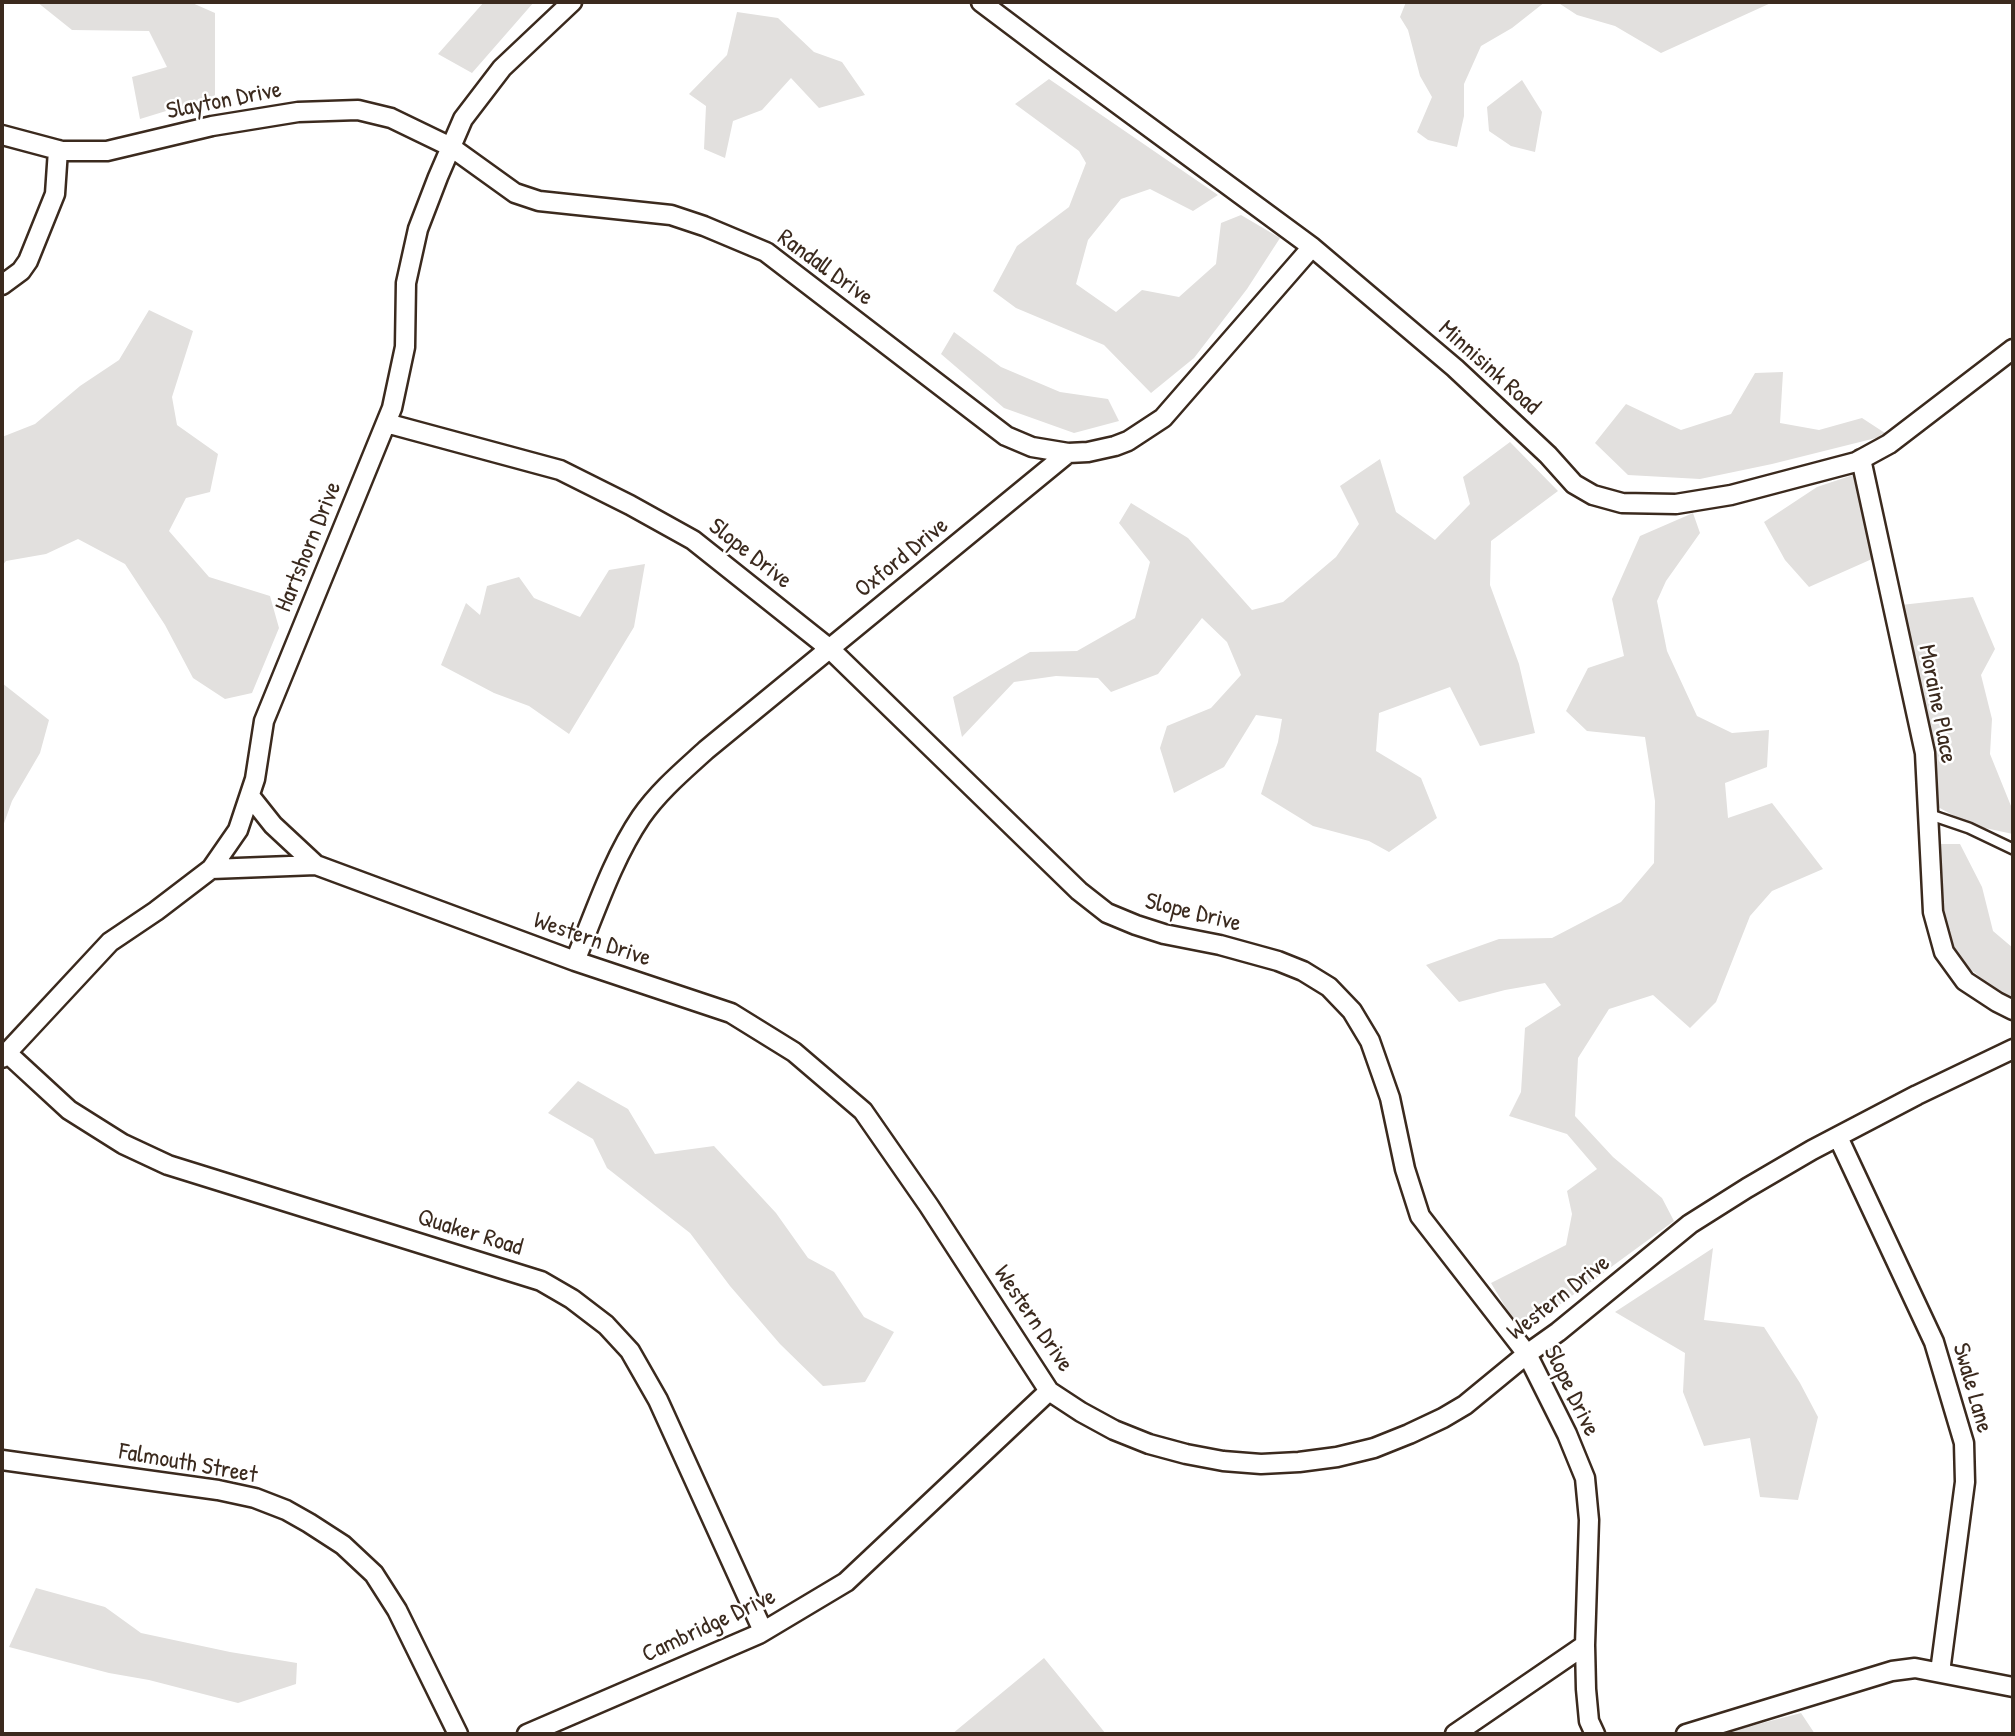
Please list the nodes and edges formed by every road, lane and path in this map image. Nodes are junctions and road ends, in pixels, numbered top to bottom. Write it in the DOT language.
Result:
graph roads {
  1 [pos="572,2"];
  2 [pos="981,2"];
  3 [pos="2,135"];
  4 [pos="451,147"];
  5 [pos="58,150"];
  6 [pos="1312,247"];
  7 [pos="2,285"];
  8 [pos="2013,349"];
  9 [pos="386,423"];
  10 [pos="1068,453"];
  11 [pos="1861,459"];
  12 [pos="830,649"];
  13 [pos="250,796"];
  14 [pos="1928,814"];
  15 [pos="2013,849"];
  16 [pos="316,865"];
  17 [pos="211,869"];
  18 [pos="575,961"];
  19 [pos="2013,1010"];
  20 [pos="2013,1049"];
  21 [pos="4,1055"];
  22 [pos="1838,1137"];
  23 [pos="1527,1354"];
  24 [pos="1049,1391"];
  25 [pos="2,1461"];
  26 [pos="763,1632"];
  27 [pos="1585,1645"];
  28 [pos="1940,1672"];
  29 [pos="2013,1687"];
  30 [pos="458,1734"];
  31 [pos="527,1734"];
  32 [pos="1455,1734"];
  33 [pos="1595,1734"];
  34 [pos="1686,1734"];
  1 -- 4 [label="street, Hartshorn Drive"];
  2 -- 6 [label="street, Minnisink Road"];
  3 -- 5 [label="street, Slayton Drive"];
  4 -- 5 [label="street, Slayton Drive"];
  4 -- 9 [label="street, Hartshorn Drive"];
  4 -- 10 [label="street, Randall Drive"];
  5 -- 7 [label="street"];
  6 -- 10 [label="street"];
  6 -- 11 [label="street, Minnisink Road"];
  8 -- 11 [label="street, Minnisink Road"];
  9 -- 12 [label="street, Slope Drive"];
  9 -- 13 [label="street, Hartshorn Drive"];
  10 -- 12 [label="street, Oxford Drive"];
  11 -- 14 [label="street, Moraine Place"];
  12 -- 18 [label="street, Oxford Drive"];
  12 -- 23 [label="street, Slope Drive"];
  13 -- 16 [label="street, Western Drive"];
  13 -- 17 [label="street, Hartshorn Drive"];
  14 -- 15 [label="lane"];
  14 -- 19 [label="street, Moraine Place"];
  16 -- 17 [label="street, Western Drive"];
  16 -- 18 [label="street, Western Drive"];
  17 -- 21 [label="street, Hartshorn Drive"];
  18 -- 24 [label="street, Western Drive"];
  20 -- 22 [label="street, Western Drive"];
  21 -- 26 [label="street, Quaker Road"];
  22 -- 23 [label="street, Western Drive"];
  22 -- 28 [label="street, Swale Lane"];
  23 -- 24 [label="street, Western Drive"];
  23 -- 27 [label="street, Slope Drive"];
  24 -- 26 [label="street, Cambridge Drive"];
  25 -- 30 [label="street, Falmouth Street"];
  26 -- 31 [label="street, Cambridge Drive"];
  27 -- 32 [label="street"];
  27 -- 33 [label="street, Slope Drive"];
  28 -- 29 [label="street"];
  28 -- 34 [label="street"];
}
